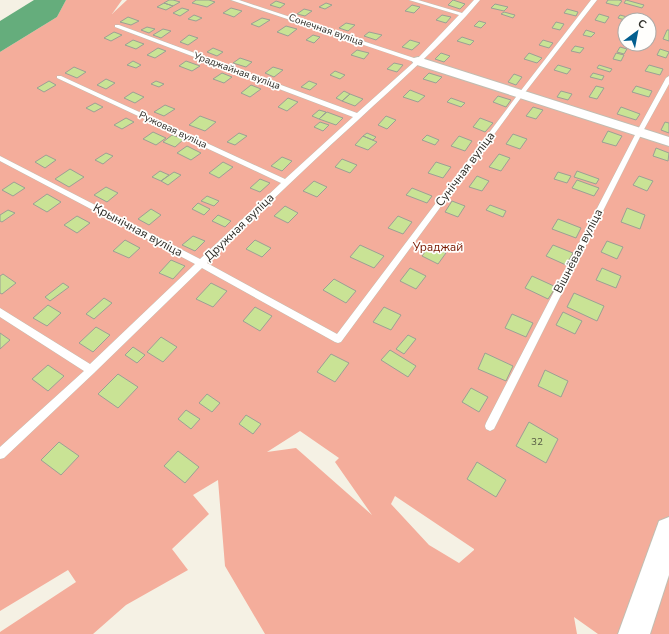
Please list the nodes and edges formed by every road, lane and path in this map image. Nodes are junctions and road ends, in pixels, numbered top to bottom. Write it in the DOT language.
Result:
graph roads {
  1 [pos="234,0"];
  2 [pos="412,0"];
  3 [pos="478,0"];
  4 [pos="594,0"];
  5 [pos="464,15"];
  6 [pos="117,26"];
  7 [pos="418,61"];
  8 [pos="59,77"];
  9 [pos="669,78"];
  10 [pos="521,94"];
  11 [pos="358,116"];
  12 [pos="639,133"];
  13 [pos="669,142"];
  14 [pos="0,158"];
  15 [pos="286,182"];
  16 [pos="202,264"];
  17 [pos="0,312"];
  18 [pos="338,339"];
  19 [pos="91,370"];
  20 [pos="490,426"];
  21 [pos="0,454"];
  22 [pos="669,531"];
  23 [pos="634,634"];
  1 -- 7 [label="lane, Сонечная вуліца"];
  2 -- 5 [label="lane"];
  3 -- 5 [label="lane, Дружная вуліца"];
  4 -- 10 [label="lane, Сунічная вуліца"];
  5 -- 7 [label="lane, Дружная вуліца"];
  6 -- 11 [label="lane, Ураджайная вуліца"];
  7 -- 10 [label="street"];
  7 -- 11 [label="lane, Дружная вуліца"];
  8 -- 15 [label="lane, Ружовая вуліца"];
  9 -- 12 [label="lane, Вішнёвая вуліца"];
  10 -- 12 [label="street"];
  10 -- 18 [label="lane, Сунічная вуліца"];
  11 -- 15 [label="lane, Дружная вуліца"];
  12 -- 13 [label="street"];
  12 -- 20 [label="lane, Вішнёвая вуліца"];
  14 -- 16 [label="lane, Крынічная вуліца"];
  15 -- 16 [label="lane, Дружная вуліца"];
  16 -- 18 [label="lane, Крынічная вуліца"];
  16 -- 19 [label="lane, Дружная вуліца"];
  17 -- 19 [label="lane"];
  19 -- 21 [label="lane, Дружная вуліца"];
  22 -- 23 [label="street"];
}
